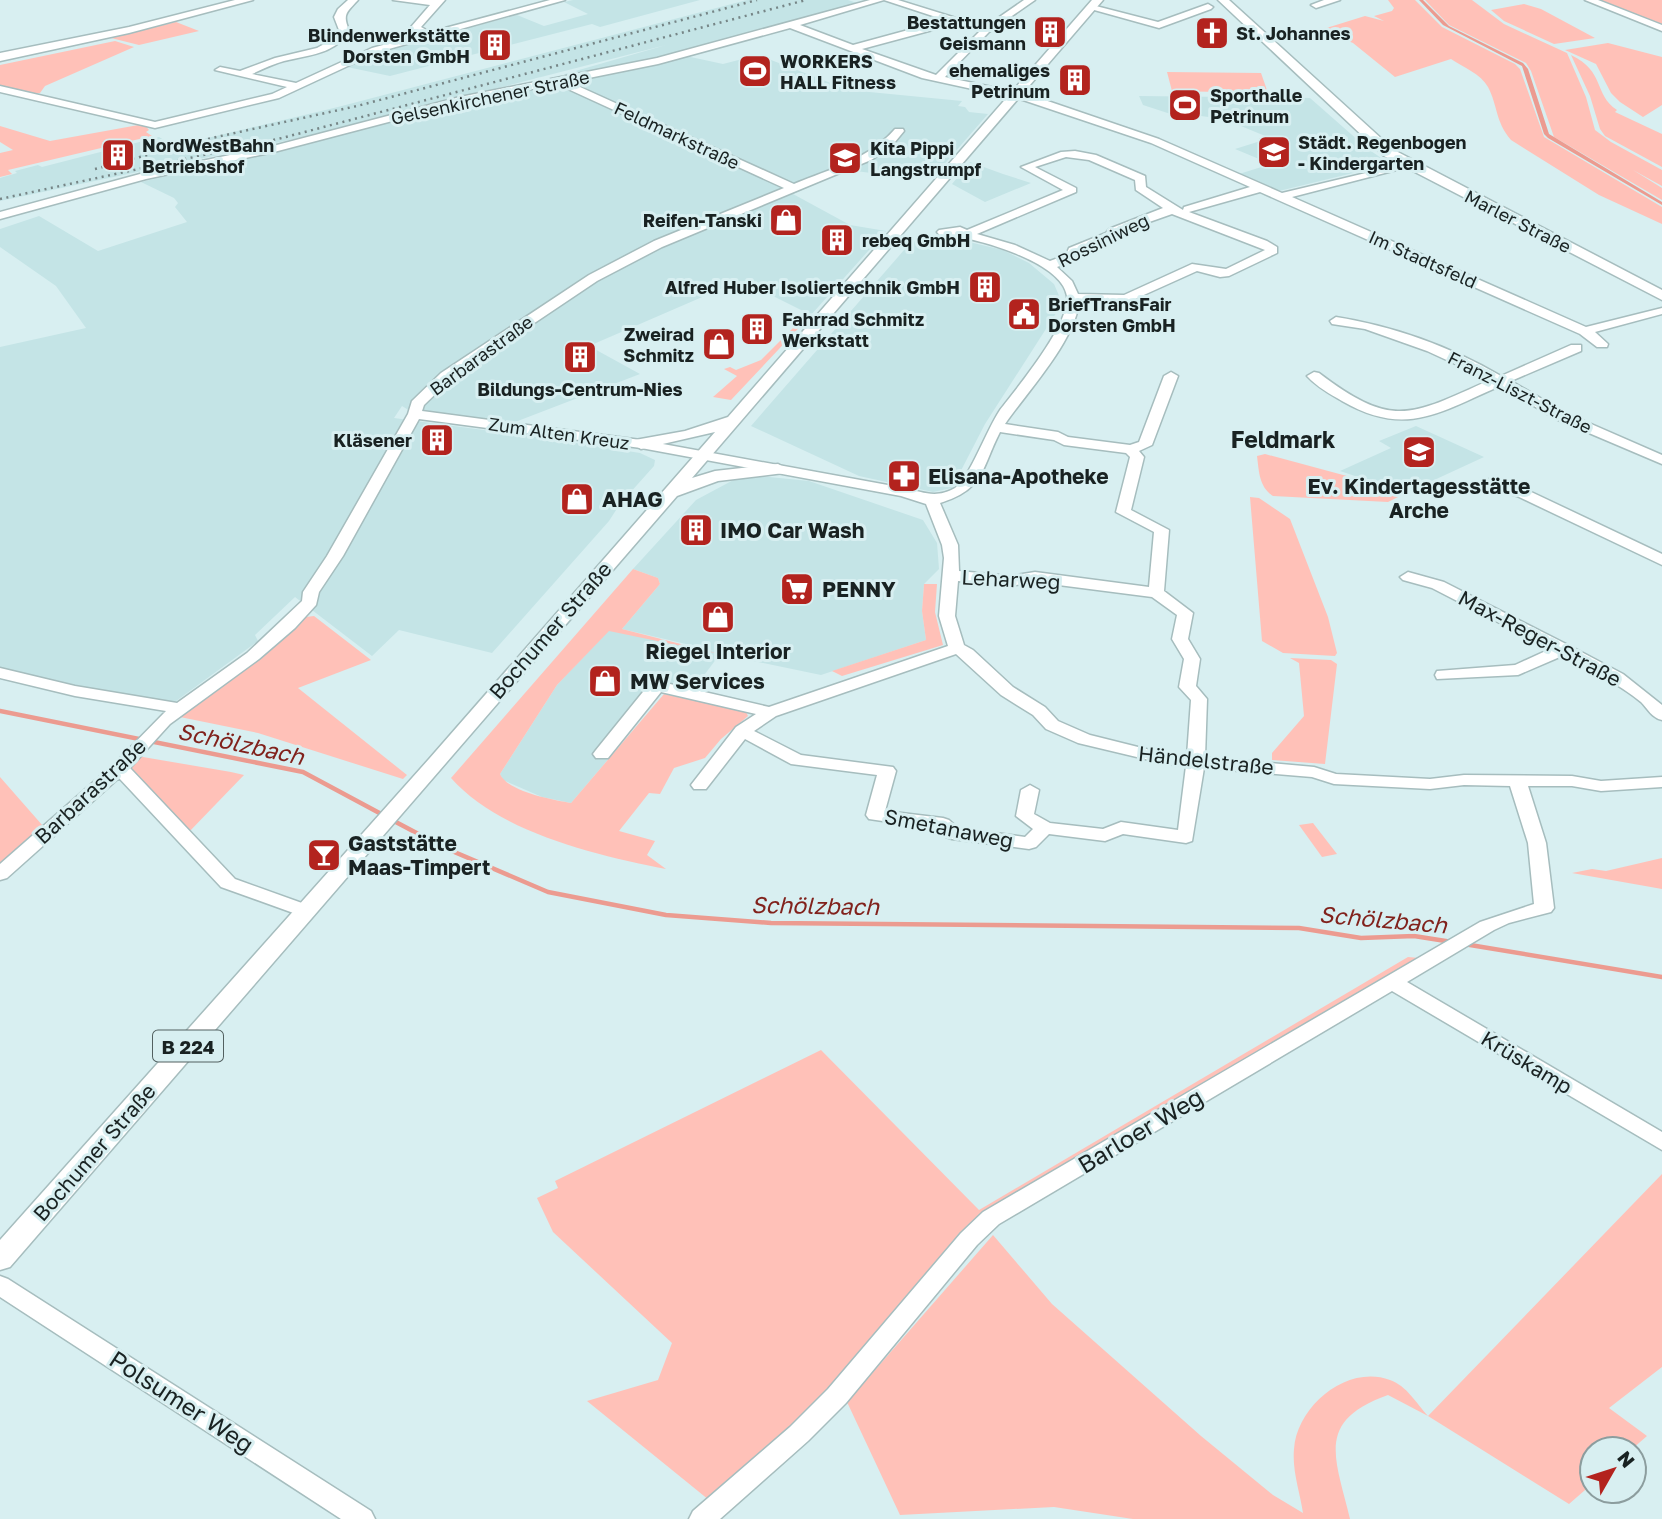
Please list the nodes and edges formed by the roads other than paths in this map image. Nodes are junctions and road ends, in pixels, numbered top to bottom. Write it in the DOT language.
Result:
graph roads {
  1 [pos="248,0"];
  2 [pos="353,0"];
  3 [pos="397,0"];
  4 [pos="560,0"];
  5 [pos="880,0"];
  6 [pos="889,0"];
  7 [pos="1030,0"];
  8 [pos="1223,0"];
  9 [pos="1335,0"];
  10 [pos="1590,0"];
  11 [pos="439,1"];
  12 [pos="1095,4"];
  13 [pos="1316,5"];
  14 [pos="1208,7"];
  15 [pos="954,21"];
  16 [pos="791,25"];
  17 [pos="1662,28"];
  18 [pos="986,30"];
  19 [pos="429,35"];
  20 [pos="349,42"];
  21 [pos="381,48"];
  22 [pos="854,48"];
  23 [pos="0,57"];
  24 [pos="220,70"];
  25 [pos="242,74"];
  26 [pos="938,79"];
  27 [pos="559,81"];
  28 [pos="298,86"];
  29 [pos="0,89"];
  30 [pos="1016,96"];
  31 [pos="899,131"];
  32 [pos="1408,164"];
  33 [pos="1260,188"];
  34 [pos="98,189"];
  35 [pos="795,189"];
  36 [pos="1281,197"];
  37 [pos="1188,209"];
  38 [pos="1173,210"];
  39 [pos="0,216"];
  40 [pos="0,226"];
  41 [pos="1048,266"];
  42 [pos="1662,296"];
  43 [pos="1073,298"];
  44 [pos="1658,311"];
  45 [pos="1336,321"];
  46 [pos="1585,331"];
  47 [pos="1602,344"];
  48 [pos="1576,348"];
  49 [pos="1171,376"];
  50 [pos="1314,376"];
  51 [pos="1501,381"];
  52 [pos="415,414"];
  53 [pos="732,420"];
  54 [pos="996,427"];
  55 [pos="640,444"];
  56 [pos="1130,449"];
  57 [pos="703,455"];
  58 [pos="1662,460"];
  59 [pos="778,469"];
  60 [pos="1487,483"];
  61 [pos="670,492"];
  62 [pos="932,501"];
  63 [pos="1662,560"];
  64 [pos="949,575"];
  65 [pos="1408,577"];
  66 [pos="1156,593"];
  67 [pos="957,648"];
  68 [pos="1564,649"];
  69 [pos="0,673"];
  70 [pos="1443,675"];
  71 [pos="179,708"];
  72 [pos="771,712"];
  73 [pos="1662,715"];
  74 [pos="742,731"];
  75 [pos="603,754"];
  76 [pos="1196,760"];
  77 [pos="126,762"];
  78 [pos="1517,782"];
  79 [pos="1662,782"];
  80 [pos="700,785"];
  81 [pos="1030,790"];
  82 [pos="1045,828"];
  83 [pos="0,874"];
  84 [pos="306,911"];
  85 [pos="1391,981"];
  86 [pos="1662,1142"];
  87 [pos="0,1259"];
  88 [pos="0,1285"];
  89 [pos="362,1519"];
  90 [pos="702,1519"];
  1 -- 23 [label="main road"];
  2 -- 20 [label="street"];
  3 -- 11 [label="street"];
  4 -- 19 [label="street"];
  5 -- 16 [label="street, Gelsenkirchener Straße"];
  6 -- 15 [label="street"];
  7 -- 18 [label="street"];
  8 -- 32 [label="main road, Marler Straße"];
  9 -- 13 [label="street"];
  10 -- 17 [label="street"];
  11 -- 19 [label="street"];
  12 -- 14 [label="street"];
  12 -- 30 [label="main road, Bochumer Straße / B 224"];
  15 -- 18 [label="street"];
  15 -- 22 [label="street"];
  16 -- 22 [label="street, Im Stadtsfeld"];
  16 -- 27 [label="street, Gelsenkirchener Straße"];
  18 -- 26 [label="street"];
  19 -- 21 [label="street"];
  20 -- 21 [label="street"];
  20 -- 25 [label="street"];
  21 -- 28 [label="street"];
  22 -- 26 [label="street, Im Stadtsfeld"];
  24 -- 25 [label="street"];
  25 -- 28 [label="street"];
  26 -- 30 [label="street, Im Stadtsfeld"];
  27 -- 34 [label="street, Gelsenkirchener Straße"];
  27 -- 35 [label="street, Feldmarkstraße"];
  28 -- 29 [label="street"];
  30 -- 33 [label="street, Im Stadtsfeld"];
  30 -- 53 [label="main road, Bochumer Straße / B 224"];
  31 -- 35 [label="street, Barbarastraße"];
  32 -- 36 [label="street"];
  32 -- 42 [label="main road, Marler Straße"];
  33 -- 36 [label="street, Im Stadtsfeld"];
  33 -- 37 [label="street"];
  34 -- 39 [label="street, Gelsenkirchener Straße"];
  34 -- 40 [label="street, Gelsenkirchener Straße"];
  35 -- 52 [label="street, Barbarastraße"];
  36 -- 46 [label="street, Im Stadtsfeld"];
  38 -- 41 [label="street, Rossiniweg"];
  38 -- 41 [label="street"];
  38 -- 43 [label="street, Rossiniweg"];
  41 -- 43 [label="street"];
  43 -- 54 [label="street"];
  44 -- 46 [label="street"];
  45 -- 51 [label="street, Franz-Liszt-Straße"];
  46 -- 47 [label="street, Im Stadtsfeld"];
  48 -- 51 [label="street"];
  49 -- 56 [label="street"];
  50 -- 51 [label="street"];
  51 -- 58 [label="street, Franz-Liszt-Straße"];
  52 -- 55 [label="street, Zum Alten Kreuz"];
  52 -- 71 [label="street, Barbarastraße"];
  53 -- 55 [label="main road"];
  53 -- 57 [label="main road, Bochumer Straße / B 224"];
  54 -- 56 [label="street"];
  54 -- 62 [label="street"];
  55 -- 57 [label="street, Zum Alten Kreuz"];
  56 -- 66 [label="street"];
  57 -- 59 [label="street"];
  57 -- 61 [label="main road, Bochumer Straße / B 224"];
  59 -- 61 [label="main road"];
  59 -- 62 [label="street"];
  60 -- 63 [label="street"];
  61 -- 84 [label="main road, Bochumer Straße / B 224"];
  62 -- 64 [label="street"];
  64 -- 66 [label="street, Leharweg"];
  64 -- 67 [label="street"];
  65 -- 68 [label="street, Max-Reger-Straße"];
  66 -- 76 [label="street, Leharweg"];
  67 -- 72 [label="street"];
  67 -- 76 [label="street, Händelstraße"];
  68 -- 70 [label="street"];
  68 -- 73 [label="street, Max-Reger-Straße"];
  69 -- 71 [label="street"];
  71 -- 77 [label="street, Barbarastraße"];
  72 -- 74 [label="street"];
  72 -- 75 [label="street"];
  74 -- 80 [label="street"];
  74 -- 82 [label="street, Smetanaweg"];
  76 -- 78 [label="street, Händelstraße"];
  76 -- 82 [label="street, Smetanaweg"];
  77 -- 83 [label="street, Barbarastraße"];
  77 -- 84 [label="street"];
  78 -- 79 [label="street, Händelstraße"];
  78 -- 85 [label="street, Barloer Weg"];
  81 -- 82 [label="street, Smetanaweg"];
  84 -- 87 [label="main road, Bochumer Straße / B 224"];
  85 -- 86 [label="street, Krüskamp"];
  85 -- 90 [label="street, Barloer Weg"];
  88 -- 89 [label="street, Polsumer Weg"];
}
